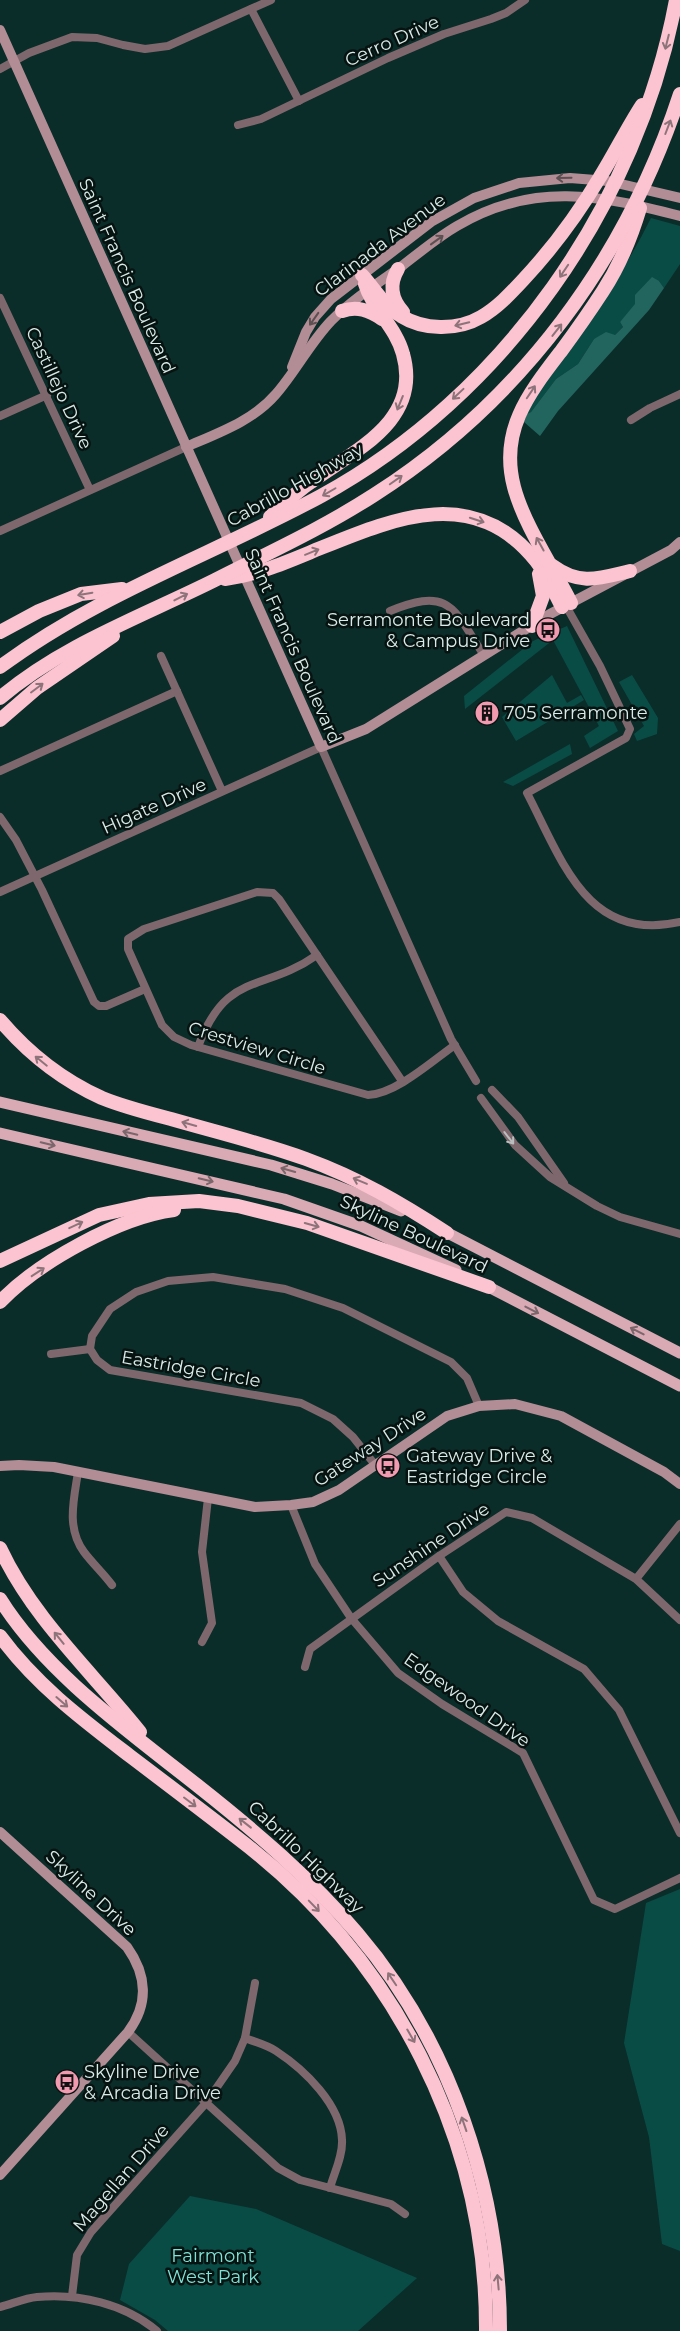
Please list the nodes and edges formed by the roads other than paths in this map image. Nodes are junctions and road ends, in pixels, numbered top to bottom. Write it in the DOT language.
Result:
graph roads {
  1 [pos="271,0"];
  2 [pos="525,0"];
  3 [pos="676,0"];
  4 [pos="251,9"];
  5 [pos="0,30"];
  6 [pos="14,63"];
  7 [pos="0,69"];
  8 [pos="656,83"];
  9 [pos="680,94"];
  10 [pos="299,101"];
  11 [pos="238,125"];
  12 [pos="680,198"];
  13 [pos="680,216"];
  14 [pos="623,240"];
  15 [pos="398,269"];
  16 [pos="362,274"];
  17 [pos="371,289"];
  18 [pos="1,300"];
  19 [pos="342,311"];
  20 [pos="425,324"];
  21 [pos="398,339"];
  22 [pos="287,381"];
  23 [pos="680,394"];
  24 [pos="47,395"];
  25 [pos="0,416"];
  26 [pos="631,420"];
  27 [pos="186,447"];
  28 [pos="90,490"];
  29 [pos="254,530"];
  30 [pos="0,531"];
  31 [pos="515,541"];
  32 [pos="680,542"];
  33 [pos="676,548"];
  34 [pos="552,566"];
  35 [pos="630,571"];
  36 [pos="214,580"];
  37 [pos="133,588"];
  38 [pos="566,605"];
  39 [pos="390,611"];
  40 [pos="147,614"];
  41 [pos="532,626"];
  42 [pos="0,632"];
  43 [pos="34,643"];
  44 [pos="483,654"];
  45 [pos="0,656"];
  46 [pos="161,656"];
  47 [pos="0,667"];
  48 [pos="177,691"];
  49 [pos="0,698"];
  50 [pos="0,720"];
  51 [pos="321,747"];
  52 [pos="0,772"];
  53 [pos="222,791"];
  54 [pos="0,817"];
  55 [pos="34,876"];
  56 [pos="0,892"];
  57 [pos="680,922"];
  58 [pos="317,956"];
  59 [pos="145,989"];
  60 [pos="0,1020"];
  61 [pos="455,1045"];
  62 [pos="198,1047"];
  63 [pos="476,1080"];
  64 [pos="402,1081"];
  65 [pos="492,1090"];
  66 [pos="481,1098"];
  67 [pos="0,1102"];
  68 [pos="0,1133"];
  69 [pos="575,1192"];
  70 [pos="248,1208"];
  71 [pos="447,1233"];
  72 [pos="680,1234"];
  73 [pos="0,1261"];
  74 [pos="489,1287"];
  75 [pos="0,1302"];
  76 [pos="90,1348"];
  77 [pos="680,1353"];
  78 [pos="51,1354"];
  79 [pos="680,1386"];
  80 [pos="479,1406"];
  81 [pos="0,1466"];
  82 [pos="376,1466"];
  83 [pos="78,1472"];
  84 [pos="680,1484"];
  85 [pos="208,1498"];
  86 [pos="291,1505"];
  87 [pos="680,1524"];
  88 [pos="1,1550"];
  89 [pos="439,1556"];
  90 [pos="636,1580"];
  91 [pos="112,1585"];
  92 [pos="0,1599"];
  93 [pos="351,1618"];
  94 [pos="680,1620"];
  95 [pos="0,1636"];
  96 [pos="0,1642"];
  97 [pos="202,1642"];
  98 [pos="305,1667"];
  99 [pos="26,1668"];
  100 [pos="159,1755"];
  101 [pos="0,1832"];
  102 [pos="680,1833"];
  103 [pos="680,1878"];
  104 [pos="255,1983"];
  105 [pos="128,2032"];
  106 [pos="245,2038"];
  107 [pos="206,2103"];
  108 [pos="0,2175"];
  109 [pos="330,2188"];
  110 [pos="405,2214"];
  111 [pos="72,2296"];
  112 [pos="0,2307"];
  113 [pos="157,2331"];
  114 [pos="486,2331"];
  115 [pos="500,2331"];
  1 -- 4 [label="street"];
  2 -- 10 [label="street, Cerro Drive"];
  3 -- 8 [label="highway, Cabrillo Highway, one-way"];
  4 -- 6 [label="street"];
  4 -- 10 [label="street"];
  5 -- 6 [label="street, Saint Francis Boulevard"];
  6 -- 7 [label="street"];
  6 -- 27 [label="street, Saint Francis Boulevard"];
  8 -- 20 [label="highway, one-way"];
  8 -- 29 [label="highway, Cabrillo Highway, one-way"];
  14 -- 9 [label="highway, one-way"];
  10 -- 11 [label="street, Cerro Drive"];
  12 -- 16 [label="street, Clarinada Avenue, one-way"];
  15 -- 13 [label="street, Clarinada Avenue, one-way"];
  34 -- 14 [label="highway, one-way"];
  36 -- 14 [label="highway, one-way"];
  15 -- 17 [label="street, Clarinada Avenue"];
  15 -- 20 [label="highway"];
  16 -- 17 [label="highway"];
  16 -- 22 [label="street, Clarinada Avenue, one-way"];
  17 -- 19 [label="street, Clarinada Avenue"];
  17 -- 20 [label="highway"];
  17 -- 21 [label="highway"];
  18 -- 24 [label="street, Castillejo Drive"];
  19 -- 21 [label="highway"];
  19 -- 22 [label="street, Clarinada Avenue"];
  21 -- 29 [label="highway, one-way"];
  22 -- 27 [label="street, Clarinada Avenue"];
  23 -- 26 [label="street"];
  24 -- 25 [label="street"];
  24 -- 28 [label="street, Castillejo Drive"];
  27 -- 28 [label="street, Clarinada Avenue"];
  27 -- 51 [label="street, Saint Francis Boulevard"];
  28 -- 30 [label="street, Clarinada Avenue"];
  29 -- 37 [label="highway, Cabrillo Highway"];
  36 -- 31 [label="highway, one-way"];
  31 -- 38 [label="highway"];
  31 -- 41 [label="highway"];
  32 -- 33 [label="street"];
  33 -- 35 [label="street"];
  34 -- 35 [label="highway"];
  34 -- 38 [label="highway"];
  35 -- 38 [label="street"];
  40 -- 36 [label="highway, one-way"];
  37 -- 42 [label="highway, one-way"];
  37 -- 43 [label="highway, Cabrillo Highway"];
  38 -- 41 [label="street"];
  38 -- 57 [label="street"];
  39 -- 44 [label="street"];
  40 -- 49 [label="highway"];
  50 -- 40 [label="highway, one-way"];
  41 -- 44 [label="street"];
  43 -- 45 [label="highway"];
  43 -- 47 [label="highway, Cabrillo Highway"];
  44 -- 51 [label="street"];
  46 -- 48 [label="street"];
  48 -- 52 [label="street"];
  48 -- 53 [label="street"];
  51 -- 53 [label="street, Higate Drive"];
  51 -- 61 [label="street, Saint Francis Boulevard"];
  53 -- 55 [label="street, Higate Drive"];
  54 -- 55 [label="street"];
  55 -- 56 [label="street, Higate Drive"];
  55 -- 59 [label="street"];
  58 -- 59 [label="street, Crestview Circle"];
  58 -- 62 [label="street"];
  58 -- 64 [label="street, Crestview Circle"];
  59 -- 62 [label="street, Crestview Circle"];
  71 -- 60 [label="highway, one-way"];
  61 -- 63 [label="street, Saint Francis Boulevard"];
  61 -- 64 [label="street, Crestview Circle"];
  62 -- 64 [label="street, Crestview Circle"];
  65 -- 69 [label="street"];
  66 -- 69 [label="street, one-way"];
  71 -- 67 [label="main road, Skyline Boulevard, one-way"];
  68 -- 74 [label="main road, Skyline Boulevard, one-way"];
  69 -- 72 [label="street"];
  73 -- 70 [label="highway, one-way"];
  70 -- 74 [label="highway, one-way"];
  75 -- 70 [label="highway, one-way"];
  77 -- 71 [label="main road, Skyline Boulevard, one-way"];
  74 -- 79 [label="main road, Skyline Boulevard, one-way"];
  76 -- 78 [label="street"];
  76 -- 80 [label="street"];
  76 -- 82 [label="street, Eastridge Circle"];
  80 -- 82 [label="street, Gateway Drive"];
  80 -- 84 [label="street, Gateway Drive"];
  81 -- 83 [label="street, Gateway Drive"];
  82 -- 86 [label="street, Gateway Drive"];
  83 -- 85 [label="street, Gateway Drive"];
  83 -- 91 [label="street"];
  85 -- 86 [label="street, Gateway Drive"];
  85 -- 97 [label="street"];
  86 -- 93 [label="street, Edgewood Drive"];
  87 -- 90 [label="street"];
  100 -- 88 [label="highway, one-way"];
  89 -- 90 [label="street, Sunshine Drive"];
  89 -- 93 [label="street, Sunshine Drive"];
  89 -- 102 [label="street"];
  90 -- 94 [label="street, Sunshine Drive"];
  92 -- 100 [label="highway, Cabrillo Highway"];
  93 -- 98 [label="street, Sunshine Drive"];
  93 -- 103 [label="street, Edgewood Drive"];
  95 -- 99 [label="highway, Cabrillo Highway"];
  96 -- 99 [label="highway"];
  99 -- 114 [label="highway, Cabrillo Highway, one-way"];
  115 -- 100 [label="highway, Cabrillo Highway, one-way"];
  101 -- 105 [label="street, Skyline Drive"];
  104 -- 106 [label="street, Magellan Drive"];
  105 -- 107 [label="street"];
  105 -- 108 [label="street, Skyline Drive"];
  106 -- 107 [label="street, Magellan Drive"];
  106 -- 109 [label="street"];
  107 -- 109 [label="street"];
  107 -- 111 [label="street, Magellan Drive"];
  109 -- 110 [label="street"];
  111 -- 112 [label="street"];
  111 -- 113 [label="street"];
}
